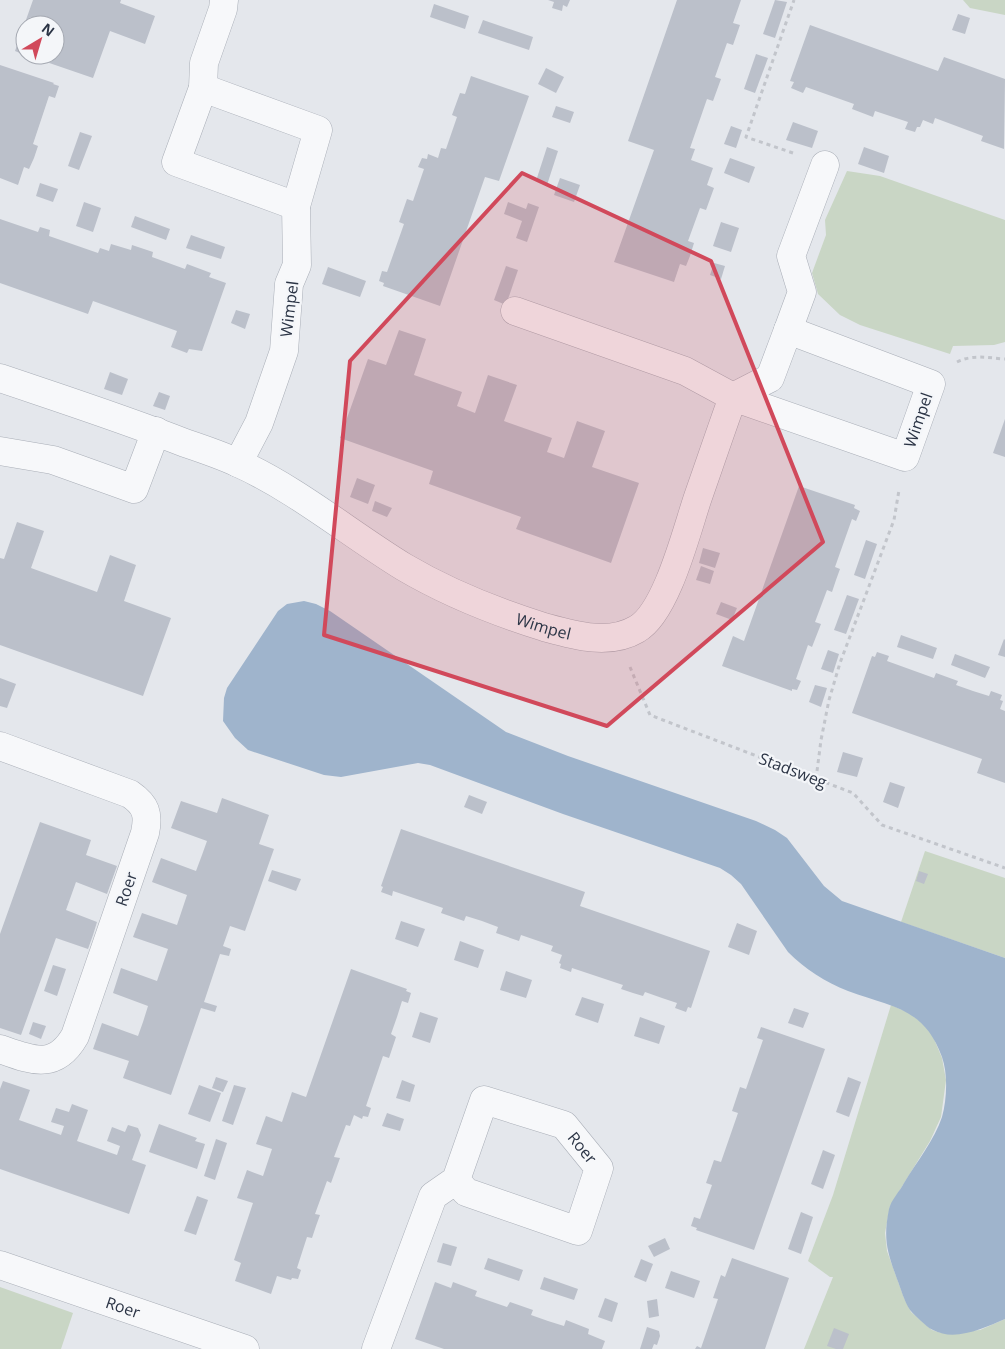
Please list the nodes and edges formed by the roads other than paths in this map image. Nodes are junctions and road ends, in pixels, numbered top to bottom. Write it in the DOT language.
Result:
graph roads {
  1 [pos="224,0"];
  2 [pos="203,88"];
  3 [pos="826,165"];
  4 [pos="296,206"];
  5 [pos="515,311"];
  6 [pos="788,330"];
  7 [pos="0,378"];
  8 [pos="733,397"];
  9 [pos="156,431"];
  10 [pos="0,451"];
  11 [pos="238,463"];
  12 [pos="0,746"];
  13 [pos="0,1049"];
  14 [pos="456,1180"];
  15 [pos="0,1265"];
  16 [pos="245,1349"];
  17 [pos="376,1349"];
  1 -- 2 [label="street"];
  2 -- 4 [label="street, Wimpel"];
  2 -- 4 [label="street"];
  3 -- 6 [label="street"];
  4 -- 11 [label="street, Wimpel"];
  5 -- 8 [label="street, Wimpel"];
  6 -- 8 [label="street"];
  6 -- 8 [label="street, Wimpel"];
  7 -- 9 [label="street, Wimpel"];
  8 -- 11 [label="street, Wimpel"];
  9 -- 10 [label="street"];
  9 -- 11 [label="street, Wimpel"];
  12 -- 13 [label="street, Roer"];
  14 -- 14 [label="street, Roer"];
  14 -- 17 [label="street"];
  15 -- 16 [label="street, Roer"];
}
